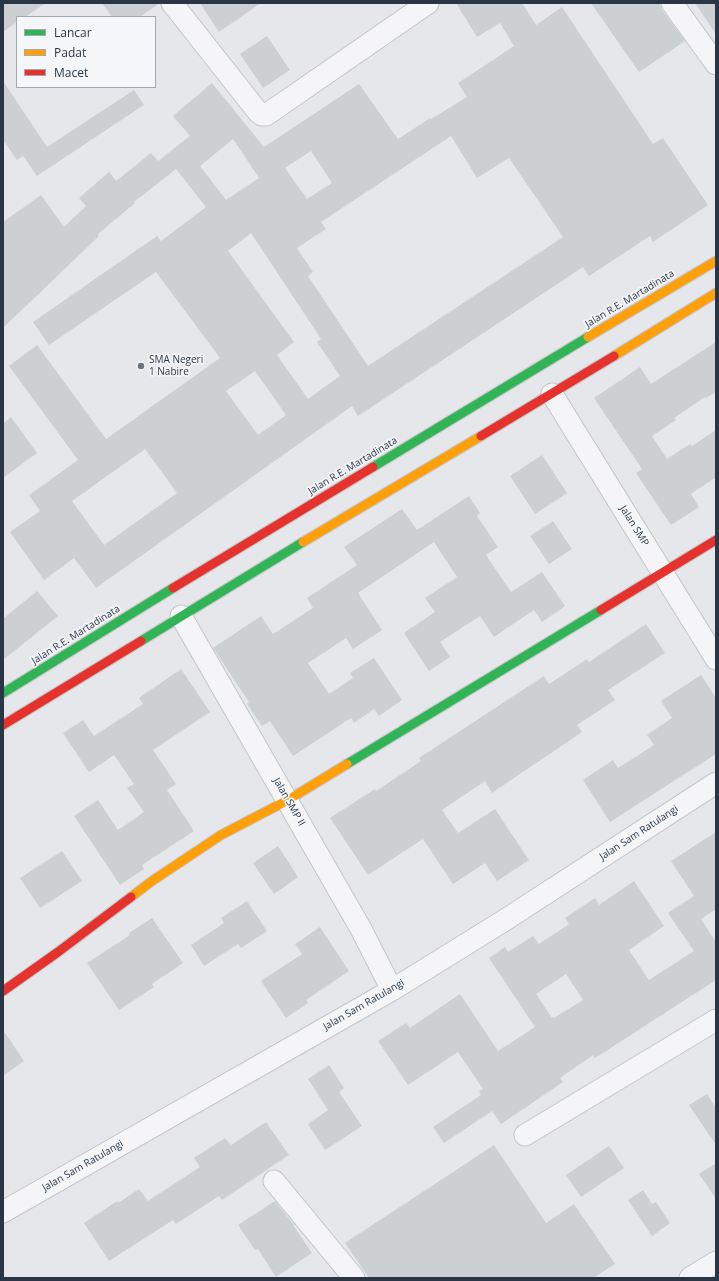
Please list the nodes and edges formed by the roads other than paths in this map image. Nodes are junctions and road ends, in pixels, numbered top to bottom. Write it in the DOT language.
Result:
graph roads {
  1 [pos="172,3"];
  2 [pos="428,3"];
  3 [pos="672,3"];
  4 [pos="716,64"];
  5 [pos="716,261"];
  6 [pos="716,293"];
  7 [pos="552,394"];
  8 [pos="716,540"];
  9 [pos="663,572"];
  10 [pos="181,616"];
  11 [pos="716,659"];
  12 [pos="3,694"];
  13 [pos="3,725"];
  14 [pos="716,782"];
  15 [pos="288,800"];
  16 [pos="3,990"];
  17 [pos="392,990"];
  18 [pos="716,1020"];
  19 [pos="525,1135"];
  20 [pos="274,1181"];
  21 [pos="3,1212"];
  22 [pos="716,1262"];
  23 [pos="354,1278"];
  24 [pos="690,1278"];
  1 -- 2 [label="street"];
  3 -- 4 [label="street"];
  5 -- 12 [label="main road, Jalan R.E. Martadinata"];
  6 -- 7 [label="main road"];
  7 -- 9 [label="street, Jalan SMP"];
  7 -- 10 [label="main road"];
  8 -- 9 [label="main road"];
  9 -- 11 [label="street, Jalan SMP"];
  9 -- 15 [label="main road"];
  10 -- 13 [label="main road"];
  10 -- 15 [label="street, Jalan SMP II"];
  14 -- 17 [label="street, Jalan Sam Ratulangi"];
  15 -- 16 [label="main road"];
  15 -- 17 [label="street, Jalan SMP II"];
  17 -- 21 [label="street, Jalan Sam Ratulangi"];
  18 -- 19 [label="street"];
  20 -- 23 [label="street"];
  22 -- 24 [label="street"];
}
